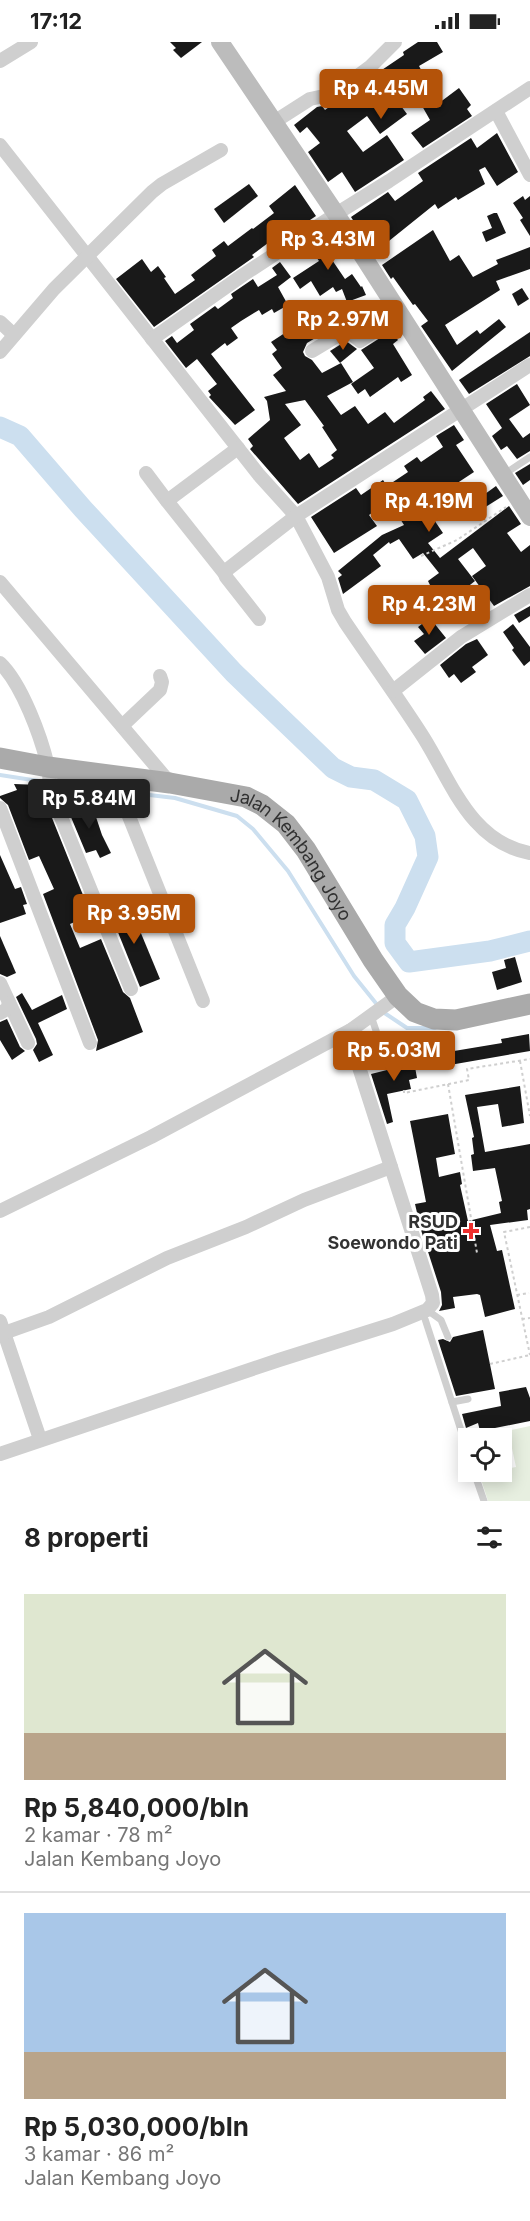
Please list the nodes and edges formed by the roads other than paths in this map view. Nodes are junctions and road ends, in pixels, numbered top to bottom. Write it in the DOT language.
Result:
graph roads {
  1 [pos="31,42"];
  2 [pos="220,42"];
  3 [pos="395,42"];
  4 [pos="380,48"];
  5 [pos="0,61"];
  6 [pos="530,88"];
  7 [pos="496,111"];
  8 [pos="274,122"];
  9 [pos="0,145"];
  10 [pos="221,150"];
  11 [pos="530,175"];
  12 [pos="336,214"];
  13 [pos="87,257"];
  14 [pos="400,314"];
  15 [pos="0,322"];
  16 [pos="14,335"];
  17 [pos="152,339"];
  18 [pos="312,351"];
  19 [pos="0,352"];
  20 [pos="530,365"];
  21 [pos="462,410"];
  22 [pos="238,448"];
  23 [pos="530,457"];
  24 [pos="146,473"];
  25 [pos="503,475"];
  26 [pos="167,501"];
  27 [pos="296,516"];
  28 [pos="530,517"];
  29 [pos="225,574"];
  30 [pos="0,582"];
  31 [pos="530,595"];
  32 [pos="259,619"];
  33 [pos="0,663"];
  34 [pos="160,676"];
  35 [pos="393,691"];
  36 [pos="122,726"];
  37 [pos="0,758"];
  38 [pos="48,767"];
  39 [pos="112,774"];
  40 [pos="170,783"];
  41 [pos="0,808"];
  42 [pos="530,853"];
  43 [pos="0,984"];
  44 [pos="131,990"];
  45 [pos="398,996"];
  46 [pos="203,1001"];
  47 [pos="530,1004"];
  48 [pos="5,1008"];
  49 [pos="371,1016"];
  50 [pos="351,1030"];
  51 [pos="90,1042"];
  52 [pos="28,1043"];
  53 [pos="382,1048"];
  54 [pos="391,1167"];
  55 [pos="0,1211"];
  56 [pos="426,1315"];
  57 [pos="2,1327"];
  58 [pos="448,1338"];
  59 [pos="468,1399"];
  60 [pos="452,1402"];
  61 [pos="460,1428"];
  62 [pos="40,1439"];
  63 [pos="0,1454"];
  64 [pos="477,1482"];
  65 [pos="484,1501"];
  1 -- 5 [label="street"];
  2 -- 8 [label="main road"];
  3 -- 4 [label="street"];
  4 -- 8 [label="street"];
  6 -- 7 [label="street"];
  7 -- 11 [label="street"];
  7 -- 12 [label="street"];
  8 -- 12 [label="main road"];
  9 -- 13 [label="street"];
  10 -- 13 [label="street"];
  12 -- 14 [label="main road"];
  12 -- 17 [label="street"];
  13 -- 16 [label="street"];
  13 -- 17 [label="street"];
  14 -- 18 [label="street"];
  14 -- 21 [label="main road"];
  15 -- 16 [label="street"];
  16 -- 19 [label="street"];
  17 -- 22 [label="street"];
  20 -- 21 [label="street"];
  21 -- 25 [label="main road"];
  21 -- 27 [label="street"];
  22 -- 26 [label="street"];
  22 -- 27 [label="street"];
  23 -- 25 [label="lane"];
  24 -- 26 [label="street"];
  25 -- 28 [label="main road"];
  26 -- 29 [label="street"];
  27 -- 29 [label="street"];
  27 -- 35 [label="street"];
  29 -- 32 [label="street"];
  30 -- 36 [label="street"];
  31 -- 35 [label="street"];
  33 -- 38 [label="street"];
  34 -- 36 [label="street"];
  35 -- 42 [label="street"];
  36 -- 40 [label="street"];
  37 -- 38 [label="main road, Jalan Kembang Joyo"];
  38 -- 39 [label="main road, Jalan Kembang Joyo"];
  38 -- 44 [label="street"];
  39 -- 40 [label="main road, Jalan Kembang Joyo"];
  39 -- 46 [label="street"];
  40 -- 45 [label="main road, Jalan Kembang Joyo"];
  41 -- 51 [label="street"];
  43 -- 48 [label="street"];
  45 -- 47 [label="main road, Jalan Kembang Joyo"];
  45 -- 49 [label="street"];
  48 -- 52 [label="street"];
  49 -- 50 [label="street"];
  49 -- 53 [label="lane"];
  50 -- 54 [label="street"];
  50 -- 55 [label="street"];
  54 -- 56 [label="street"];
  54 -- 57 [label="street"];
  56 -- 58 [label="lane"];
  56 -- 60 [label="lane"];
  56 -- 62 [label="street"];
  57 -- 62 [label="street"];
  59 -- 60 [label="lane"];
  60 -- 61 [label="lane"];
  62 -- 63 [label="street"];
  64 -- 65 [label="lane"];
}
